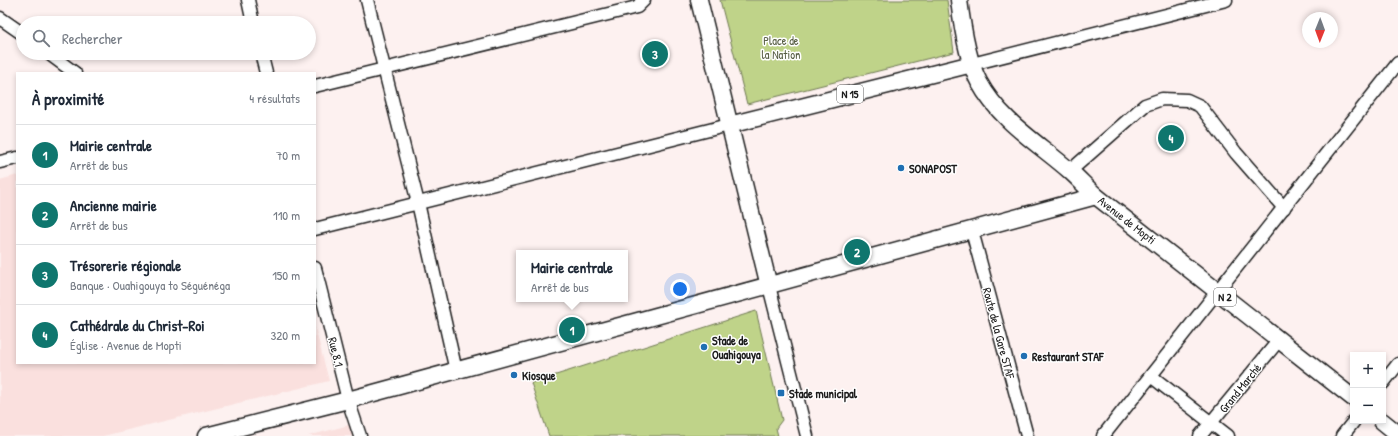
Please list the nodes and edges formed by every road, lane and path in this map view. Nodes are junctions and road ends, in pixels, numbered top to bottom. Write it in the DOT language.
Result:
graph roads {
  1 [pos="248,0"];
  2 [pos="367,0"];
  3 [pos="644,0"];
  4 [pos="959,0"];
  5 [pos="1226,0"];
  6 [pos="696,1"];
  7 [pos="252,16"];
  8 [pos="0,18"];
  9 [pos="16,29"];
  10 [pos="57,60"];
  11 [pos="263,60"];
  12 [pos="1398,63"];
  13 [pos="972,64"];
  14 [pos="386,69"];
  15 [pos="74,72"];
  16 [pos="266,72"];
  17 [pos="316,86"];
  18 [pos="729,125"];
  19 [pos="16,158"];
  20 [pos="0,162"];
  21 [pos="1070,171"];
  22 [pos="1096,196"];
  23 [pos="418,203"];
  24 [pos="1284,208"];
  25 [pos="316,229"];
  26 [pos="972,231"];
  27 [pos="316,272"];
  28 [pos="769,286"];
  29 [pos="1218,292"];
  30 [pos="1279,340"];
  31 [pos="1398,364"];
  32 [pos="456,371"];
  33 [pos="1151,376"];
  34 [pos="1386,380"];
  35 [pos="1350,396"];
  36 [pos="348,400"];
  37 [pos="1211,423"];
  38 [pos="1352,424"];
  39 [pos="1386,424"];
  40 [pos="1398,434"];
  41 [pos="206,436"];
  42 [pos="360,436"];
  43 [pos="807,436"];
  44 [pos="1027,436"];
  45 [pos="1103,436"];
  46 [pos="1200,436"];
  47 [pos="1228,436"];
  48 [pos="1342,436"];
  1 -- 7 [label="street"];
  2 -- 14 [label="street"];
  3 -- 14 [label="street"];
  4 -- 13 [label="main road, Avenue de Mopti / N 2"];
  5 -- 13 [label="street"];
  6 -- 18 [label="main road"];
  8 -- 9 [label="street"];
  10 -- 15 [label="street"];
  11 -- 16 [label="street"];
  12 -- 24 [label="street"];
  13 -- 18 [label="main road, N 15"];
  13 -- 21 [label="main road, Avenue de Mopti / N 2"];
  14 -- 17 [label="street"];
  14 -- 23 [label="street"];
  18 -- 23 [label="street"];
  18 -- 28 [label="main road"];
  19 -- 20 [label="street"];
  21 -- 22 [label="main road, Avenue de Mopti / N 2"];
  21 -- 24 [label="street"];
  22 -- 26 [label="main road"];
  22 -- 29 [label="main road, Avenue de Mopti / N 2"];
  23 -- 25 [label="street"];
  23 -- 32 [label="street"];
  24 -- 29 [label="street"];
  26 -- 28 [label="main road"];
  26 -- 44 [label="street, Route de la Gare STAF"];
  27 -- 36 [label="street, Rue 8.1"];
  28 -- 32 [label="main road"];
  28 -- 43 [label="street"];
  29 -- 30 [label="main road, Avenue de Mopti / N 2"];
  29 -- 33 [label="street"];
  30 -- 35 [label="main road, Avenue de Mopti / N 2"];
  30 -- 37 [label="street, Grand Marché"];
  31 -- 34 [label="street"];
  32 -- 36 [label="main road"];
  33 -- 37 [label="street"];
  33 -- 45 [label="street"];
  36 -- 41 [label="main road"];
  36 -- 42 [label="street, Rue 8.1"];
  37 -- 46 [label="street, Grand Marché"];
  37 -- 47 [label="street"];
  38 -- 48 [label="street"];
  39 -- 40 [label="main road"];
}
